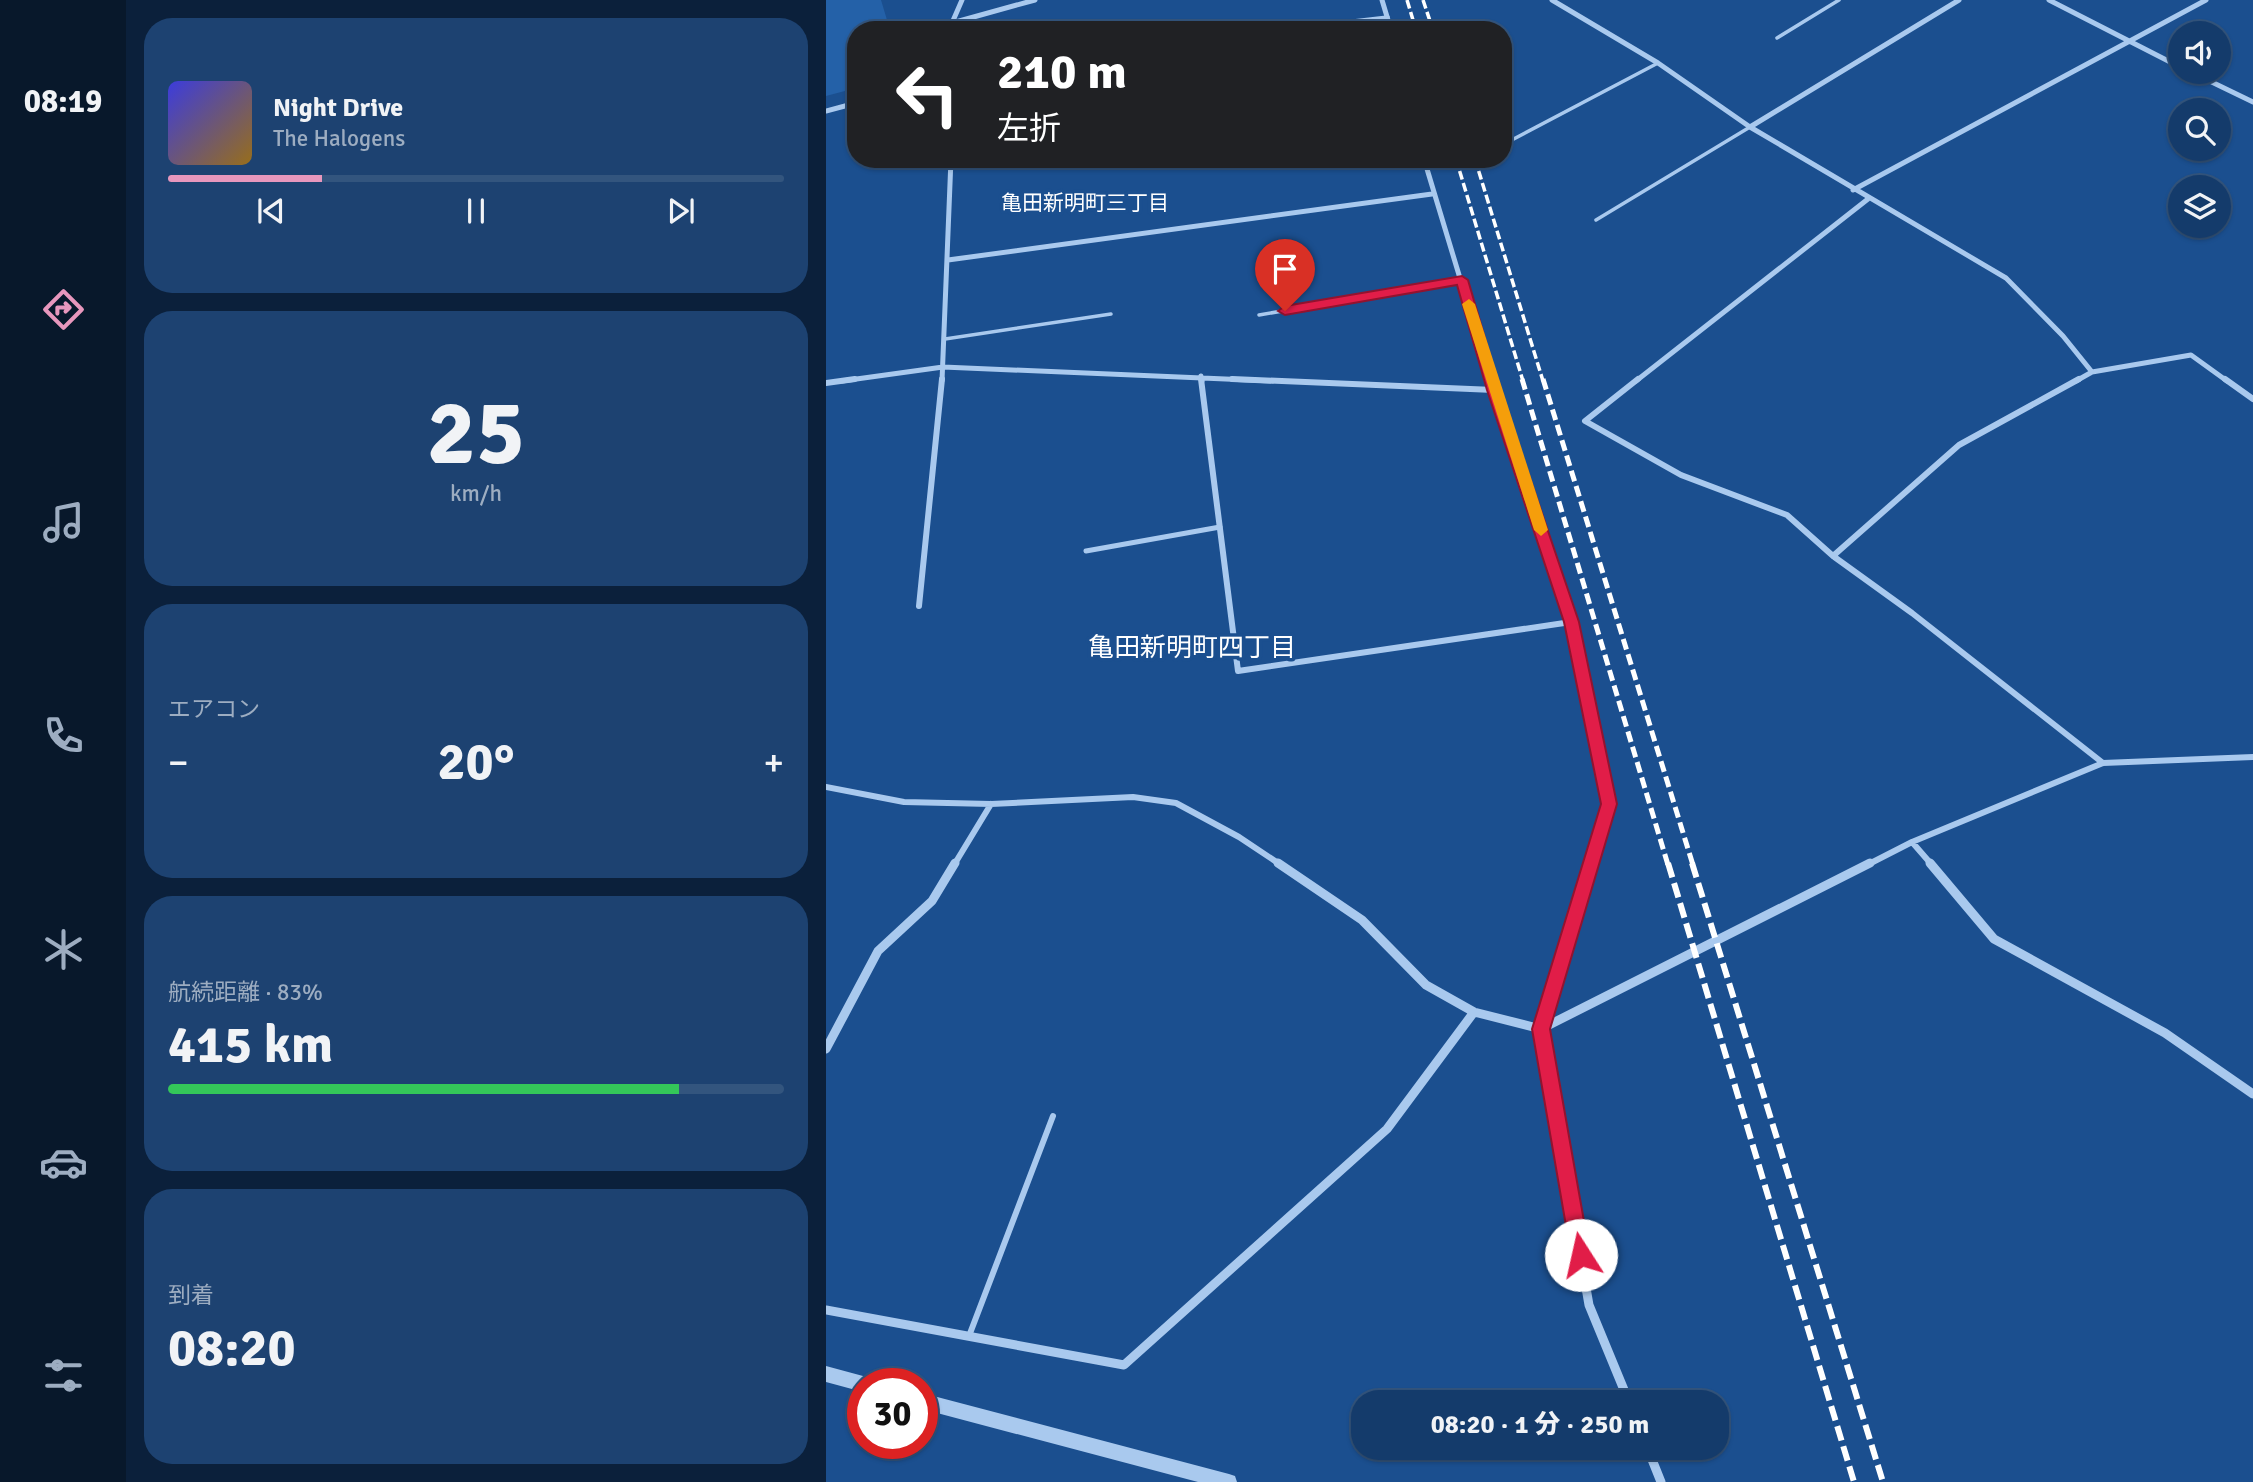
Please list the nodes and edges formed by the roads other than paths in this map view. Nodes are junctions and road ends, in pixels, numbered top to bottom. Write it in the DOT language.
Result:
graph roads {
  1 [pos="962,0"];
  2 [pos="1035,0"];
  3 [pos="1382,0"];
  4 [pos="1552,0"];
  5 [pos="1839,0"];
  6 [pos="1959,0"];
  7 [pos="2049,0"];
  8 [pos="2207,0"];
  9 [pos="1388,17"];
  10 [pos="954,21"];
  11 [pos="968,21"];
  12 [pos="1354,21"];
  13 [pos="1389,21"];
  14 [pos="1777,38"];
  15 [pos="2130,41"];
  16 [pos="2168,60"];
  17 [pos="1658,63"];
  18 [pos="2216,84"];
  19 [pos="2253,102"];
  20 [pos="847,105"];
  21 [pos="826,111"];
  22 [pos="1750,127"];
  23 [pos="1512,140"];
  24 [pos="952,168"];
  25 [pos="1426,168"];
  26 [pos="1853,190"];
  27 [pos="1432,194"];
  28 [pos="1868,199"];
  29 [pos="1596,220"];
  30 [pos="948,260"];
  31 [pos="1462,280"];
  32 [pos="1111,314"];
  33 [pos="1259,315"];
  34 [pos="945,339"];
  35 [pos="943,367"];
  36 [pos="2092,372"];
  37 [pos="1201,376"];
  38 [pos="826,383"];
  39 [pos="1494,390"];
  40 [pos="2253,399"];
  41 [pos="1220,527"];
  42 [pos="1086,551"];
  43 [pos="1833,556"];
  44 [pos="919,606"];
  45 [pos="1571,622"];
  46 [pos="2253,757"];
  47 [pos="2103,763"];
  48 [pos="826,787"];
  49 [pos="990,803"];
  50 [pos="1912,842"];
  51 [pos="1474,1012"];
  52 [pos="1541,1029"];
  53 [pos="826,1049"];
  54 [pos="2253,1094"];
  55 [pos="1053,1116"];
  56 [pos="826,1310"];
  57 [pos="969,1336"];
  58 [pos="826,1374"];
  59 [pos="847,1380"];
  60 [pos="1624,1390"];
  61 [pos="938,1405"];
  62 [pos="1652,1460"];
  63 [pos="1229,1482"];
  64 [pos="1661,1482"];
  1 -- 10 [label="street"];
  2 -- 11 [label="street"];
  3 -- 9 [label="street"];
  4 -- 17 [label="street"];
  5 -- 14 [label="lane"];
  6 -- 22 [label="street"];
  7 -- 15 [label="street"];
  8 -- 15 [label="street"];
  9 -- 12 [label="lane"];
  9 -- 13 [label="street"];
  15 -- 16 [label="street"];
  15 -- 26 [label="street"];
  17 -- 22 [label="street"];
  17 -- 23 [label="lane"];
  18 -- 19 [label="street"];
  20 -- 21 [label="street"];
  22 -- 26 [label="street"];
  22 -- 29 [label="lane"];
  24 -- 30 [label="street"];
  25 -- 27 [label="street"];
  26 -- 28 [label="street"];
  27 -- 30 [label="street"];
  27 -- 31 [label="street"];
  28 -- 36 [label="street"];
  28 -- 43 [label="street"];
  30 -- 34 [label="street"];
  31 -- 33 [label="lane"];
  31 -- 39 [label="street"];
  32 -- 34 [label="lane"];
  34 -- 35 [label="street"];
  35 -- 37 [label="street"];
  35 -- 38 [label="street"];
  35 -- 44 [label="street"];
  36 -- 40 [label="street"];
  36 -- 43 [label="street"];
  37 -- 39 [label="street"];
  37 -- 41 [label="street"];
  39 -- 45 [label="street"];
  41 -- 42 [label="lane"];
  41 -- 45 [label="street"];
  43 -- 47 [label="street"];
  45 -- 52 [label="street"];
  46 -- 47 [label="street"];
  47 -- 50 [label="street"];
  48 -- 49 [label="street"];
  49 -- 51 [label="street"];
  49 -- 53 [label="street"];
  50 -- 52 [label="street"];
  50 -- 54 [label="street"];
  51 -- 52 [label="street"];
  51 -- 57 [label="street"];
  52 -- 60 [label="street"];
  55 -- 57 [label="lane"];
  56 -- 57 [label="street"];
  58 -- 59 [label="street"];
  61 -- 63 [label="street"];
  62 -- 64 [label="street"];
}
